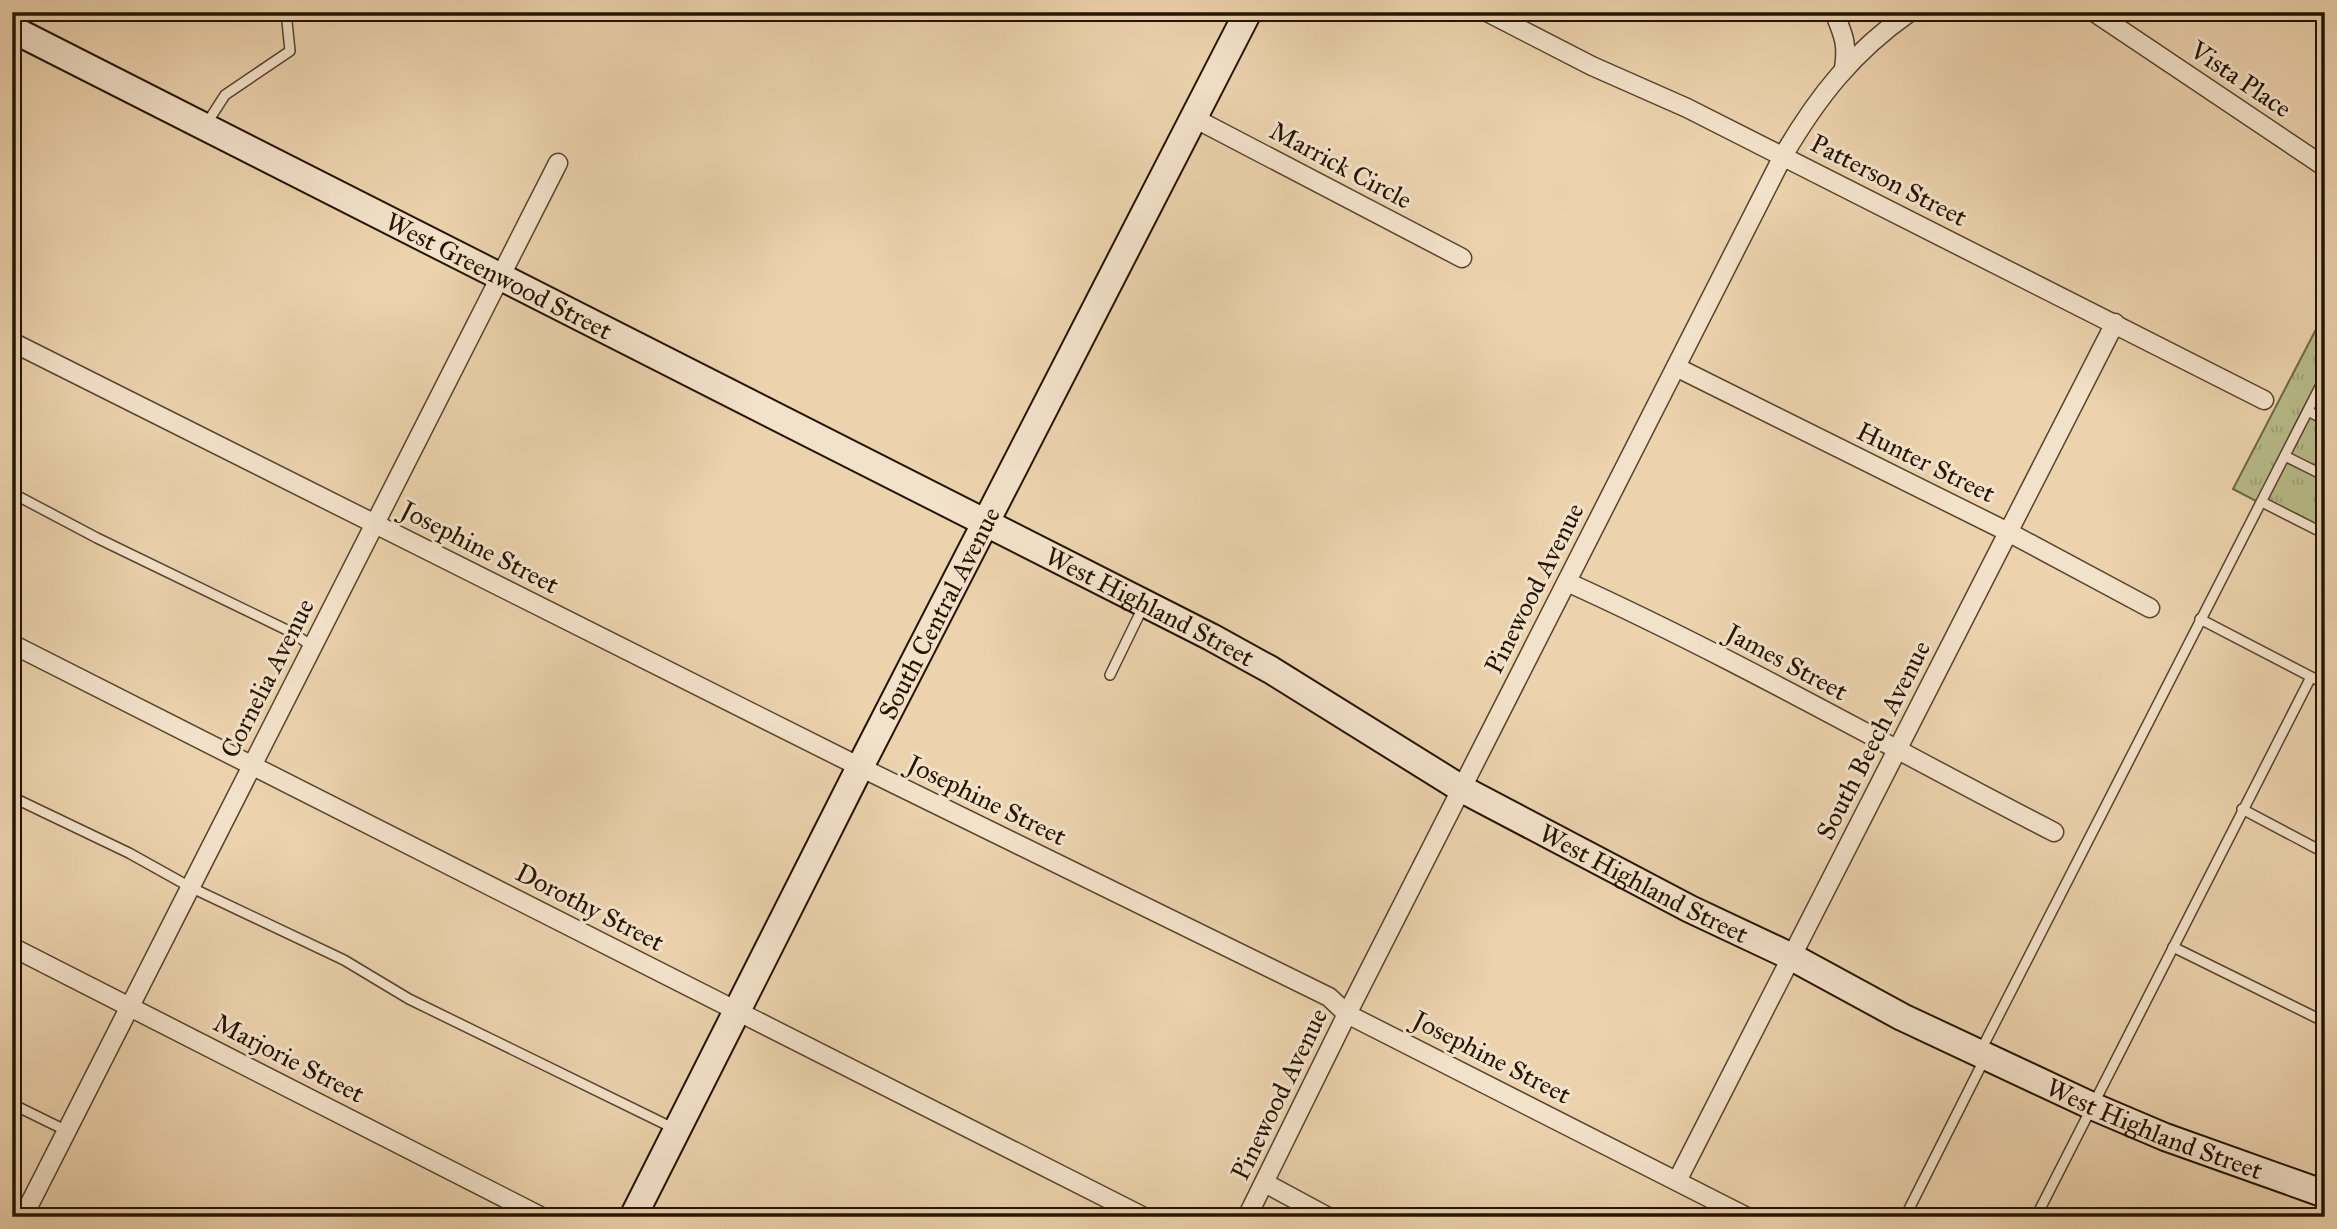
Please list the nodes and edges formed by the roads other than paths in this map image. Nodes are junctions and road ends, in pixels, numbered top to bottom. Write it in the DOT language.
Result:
graph roads {
  1 [pos="286,12"];
  2 [pos="1248,12"];
  3 [pos="1487,12"];
  4 [pos="1834,12"];
  5 [pos="1910,12"];
  6 [pos="2094,12"];
  7 [pos="12,29"];
  8 [pos="1844,68"];
  9 [pos="1194,118"];
  10 [pos="204,128"];
  11 [pos="1783,156"];
  12 [pos="558,163"];
  13 [pos="2325,167"];
  14 [pos="1462,258"];
  15 [pos="500,278"];
  16 [pos="2115,323"];
  17 [pos="12,342"];
  18 [pos="1676,367"];
  19 [pos="2325,377"];
  20 [pos="2264,400"];
  21 [pos="2308,411"];
  22 [pos="2325,420"];
  23 [pos="2285,456"];
  24 [pos="2325,476"];
  25 [pos="12,493"];
  26 [pos="2262,502"];
  27 [pos="376,523"];
  28 [pos="986,523"];
  29 [pos="2010,533"];
  30 [pos="2325,534"];
  31 [pos="1567,582"];
  32 [pos="1144,603"];
  33 [pos="2150,608"];
  34 [pos="2200,619"];
  35 [pos="12,644"];
  36 [pos="313,647"];
  37 [pos="1110,675"];
  38 [pos="2311,677"];
  39 [pos="2325,684"];
  40 [pos="1898,751"];
  41 [pos="252,765"];
  42 [pos="860,767"];
  43 [pos="1462,789"];
  44 [pos="12,797"];
  45 [pos="2242,809"];
  46 [pos="2054,832"];
  47 [pos="2325,853"];
  48 [pos="190,887"];
  49 [pos="12,947"];
  50 [pos="2173,947"];
  51 [pos="1790,956"];
  52 [pos="131,1006"];
  53 [pos="737,1011"];
  54 [pos="1347,1014"];
  55 [pos="2325,1022"];
  56 [pos="1982,1055"];
  57 [pos="12,1104"];
  58 [pos="2092,1106"];
  59 [pos="677,1130"];
  60 [pos="67,1131"];
  61 [pos="1677,1181"];
  62 [pos="1265,1184"];
  63 [pos="2325,1194"];
  64 [pos="23,1217"];
  65 [pos="542,1217"];
  66 [pos="633,1217"];
  67 [pos="1144,1217"];
  68 [pos="1247,1217"];
  69 [pos="1328,1217"];
  70 [pos="1747,1217"];
  71 [pos="1905,1217"];
  72 [pos="2039,1217"];
  1 -- 10 [label="lane"];
  2 -- 9 [label="street, South Central Avenue"];
  3 -- 11 [label="street, Patterson Street"];
  4 -- 8 [label="street"];
  5 -- 8 [label="street, Pinewood Avenue"];
  6 -- 13 [label="street, Vista Place"];
  7 -- 10 [label="street, West Greenwood Street"];
  8 -- 11 [label="street, Pinewood Avenue"];
  9 -- 14 [label="street, Marrick Circle"];
  9 -- 28 [label="street, South Central Avenue"];
  10 -- 15 [label="street, West Greenwood Street"];
  11 -- 16 [label="street, Patterson Street"];
  11 -- 18 [label="street, Pinewood Avenue"];
  12 -- 15 [label="street, Cornelia Avenue"];
  15 -- 27 [label="street, Cornelia Avenue"];
  15 -- 28 [label="street, West Greenwood Street"];
  16 -- 20 [label="street, Patterson Street"];
  16 -- 29 [label="street, South Beech Avenue"];
  17 -- 27 [label="street, Josephine Street"];
  18 -- 29 [label="street, Hunter Street"];
  18 -- 31 [label="street, Pinewood Avenue"];
  19 -- 21 [label="lane"];
  21 -- 22 [label="lane"];
  21 -- 23 [label="lane"];
  23 -- 24 [label="lane"];
  23 -- 26 [label="lane"];
  25 -- 36 [label="lane"];
  26 -- 30 [label="lane"];
  26 -- 34 [label="lane"];
  27 -- 36 [label="street, Cornelia Avenue"];
  27 -- 42 [label="street, Josephine Street"];
  28 -- 32 [label="street, West Highland Street"];
  28 -- 42 [label="street, South Central Avenue"];
  29 -- 33 [label="street, Hunter Street"];
  29 -- 40 [label="street, South Beech Avenue"];
  31 -- 40 [label="street, James Street"];
  31 -- 43 [label="street, Pinewood Avenue"];
  32 -- 37 [label="lane"];
  32 -- 43 [label="street, West Highland Street"];
  34 -- 38 [label="lane"];
  34 -- 56 [label="lane"];
  35 -- 41 [label="street, Dorothy Street"];
  36 -- 41 [label="street, Cornelia Avenue"];
  38 -- 39 [label="lane"];
  38 -- 45 [label="lane"];
  40 -- 46 [label="street, James Street"];
  40 -- 51 [label="street, South Beech Avenue"];
  41 -- 48 [label="street, Cornelia Avenue"];
  41 -- 53 [label="street, Dorothy Street"];
  42 -- 53 [label="street, South Central Avenue"];
  42 -- 54 [label="street, Josephine Street"];
  43 -- 51 [label="street, West Highland Street"];
  43 -- 54 [label="street, Pinewood Avenue"];
  44 -- 48 [label="lane"];
  45 -- 47 [label="lane"];
  45 -- 50 [label="lane"];
  48 -- 52 [label="street, Cornelia Avenue"];
  48 -- 59 [label="lane"];
  49 -- 52 [label="street, Marjorie Street"];
  50 -- 55 [label="lane"];
  50 -- 58 [label="lane"];
  51 -- 56 [label="street, West Highland Street"];
  51 -- 61 [label="street, South Beech Avenue"];
  52 -- 60 [label="street, Cornelia Avenue"];
  52 -- 65 [label="street, Marjorie Street"];
  53 -- 59 [label="street, South Central Avenue"];
  53 -- 67 [label="street, Dorothy Street"];
  54 -- 61 [label="street, Josephine Street"];
  54 -- 62 [label="street, Pinewood Avenue"];
  56 -- 58 [label="street, West Highland Street"];
  56 -- 71 [label="lane"];
  57 -- 60 [label="lane"];
  58 -- 63 [label="street, West Highland Street"];
  58 -- 72 [label="lane"];
  59 -- 66 [label="street, South Central Avenue"];
  60 -- 64 [label="street, Cornelia Avenue"];
  61 -- 70 [label="street, Josephine Street"];
  62 -- 68 [label="street, Pinewood Avenue"];
  62 -- 69 [label="street"];
}
